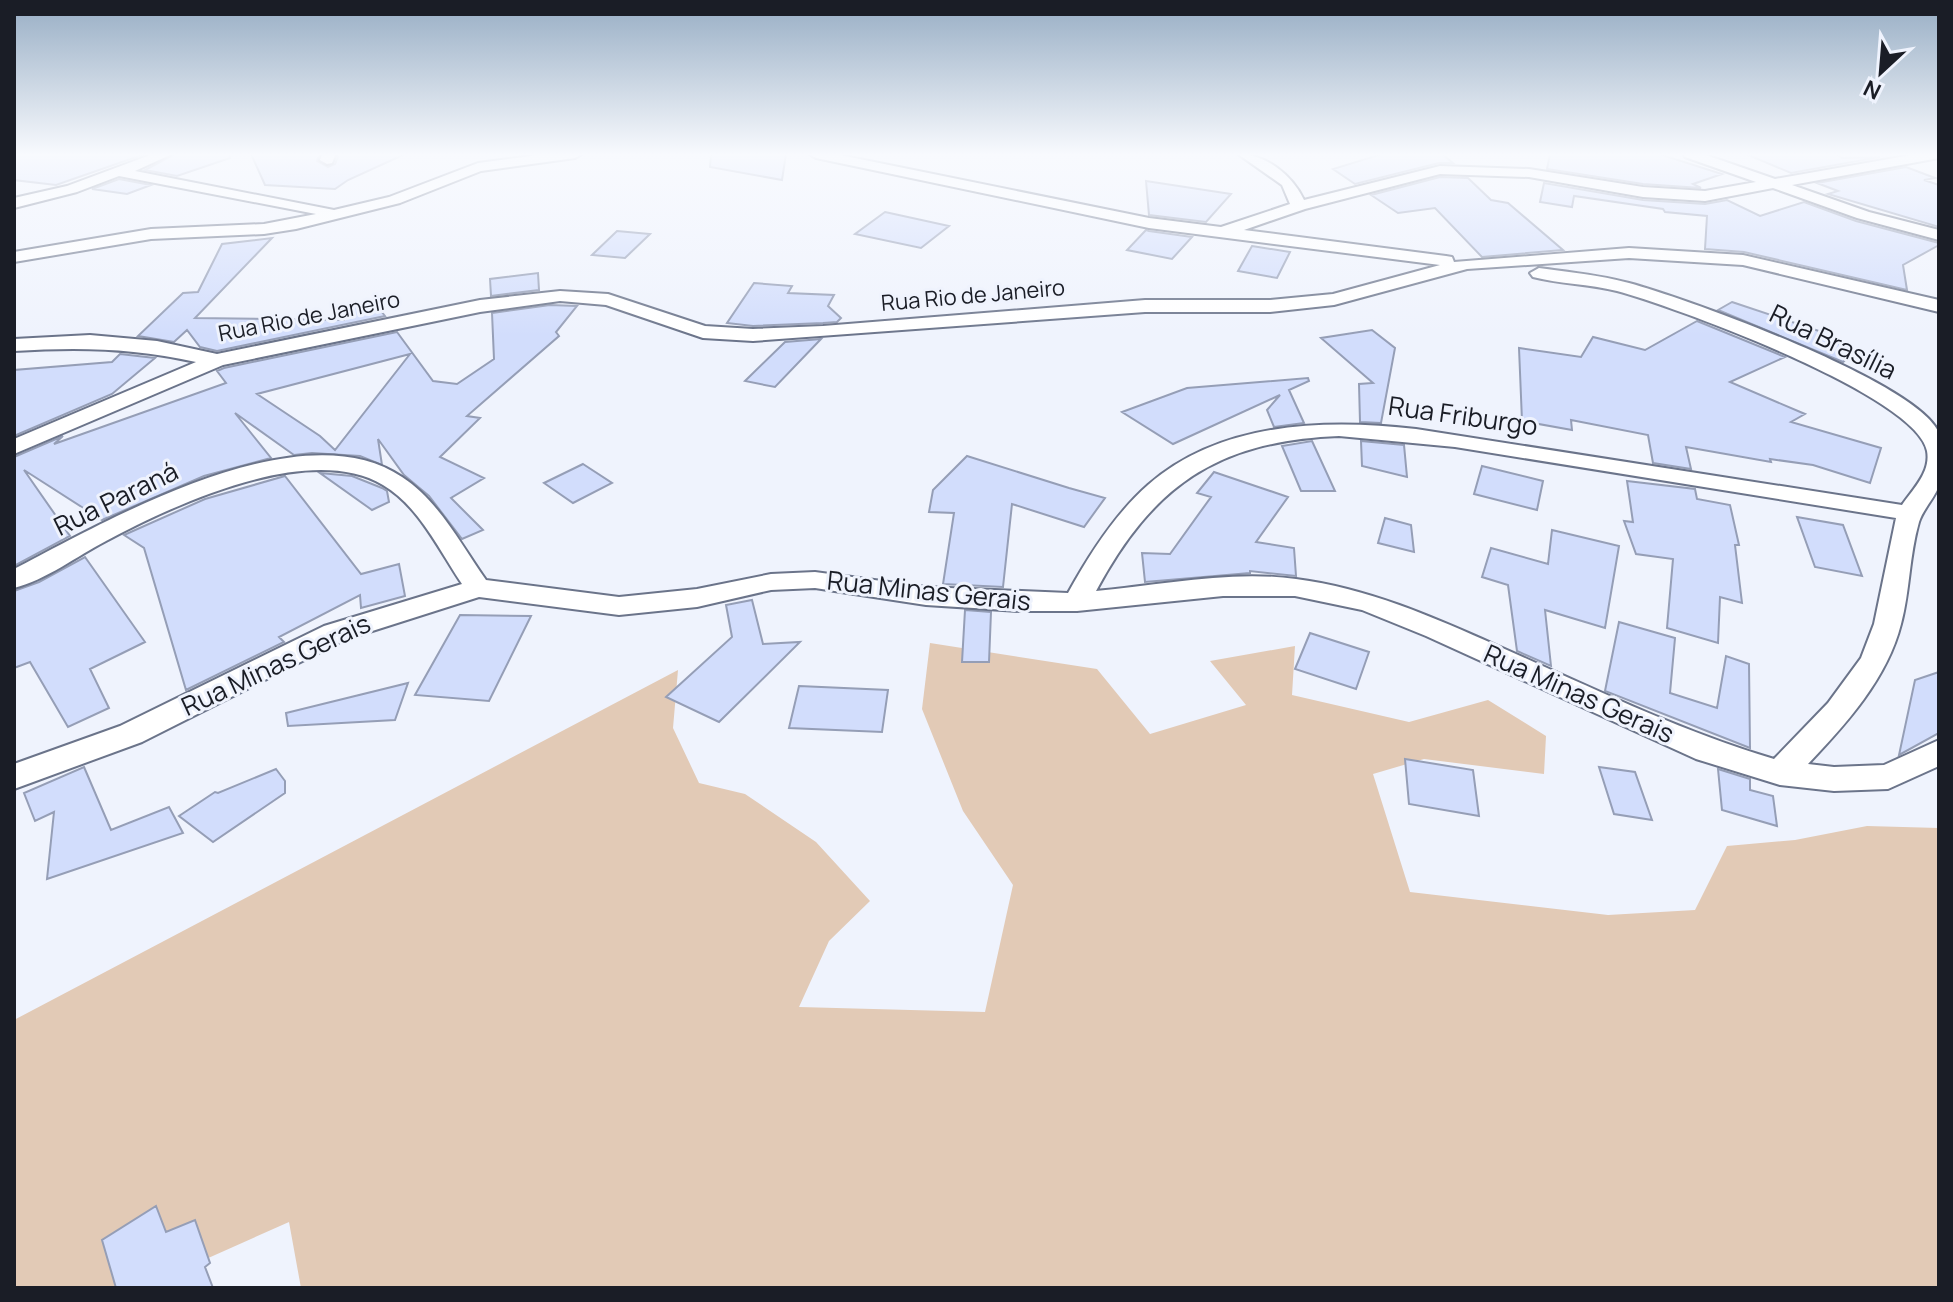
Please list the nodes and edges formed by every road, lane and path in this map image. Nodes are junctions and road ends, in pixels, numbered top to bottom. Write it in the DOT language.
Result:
graph roads {
  1 [pos="336,215"];
  2 [pos="1109,215"];
  3 [pos="1273,215"];
  4 [pos="1862,215"];
  5 [pos="1891,215"];
  6 [pos="1907,224"];
  7 [pos="1218,233"];
  8 [pos="1939,235"];
  9 [pos="14,257"];
  10 [pos="1466,264"];
  11 [pos="1939,306"];
  12 [pos="14,345"];
  13 [pos="217,360"];
  14 [pos="14,447"];
  15 [pos="1937,478"];
  16 [pos="1909,513"];
  17 [pos="14,580"];
  18 [pos="478,588"];
  19 [pos="1077,602"];
  20 [pos="1939,752"];
  21 [pos="1780,773"];
  22 [pos="14,777"];
  1 -- 9 [label="street"];
  2 -- 7 [label="street"];
  3 -- 7 [label="street"];
  4 -- 6 [label="street"];
  5 -- 6 [label="street"];
  6 -- 8 [label="street"];
  7 -- 10 [label="street"];
  10 -- 11 [label="street, Rua Rio de Janeiro"];
  10 -- 13 [label="street, Rua Rio de Janeiro"];
  10 -- 15 [label="street, Rua Brasília"];
  12 -- 13 [label="street, Rua Rio de Janeiro"];
  13 -- 14 [label="street"];
  15 -- 16 [label="street, Rua Brasília"];
  16 -- 19 [label="street, Rua Friburgo"];
  16 -- 21 [label="street, Rua Brasília"];
  17 -- 18 [label="street, Rua Paraná"];
  18 -- 19 [label="street, Rua Minas Gerais"];
  18 -- 22 [label="street, Rua Minas Gerais"];
  19 -- 21 [label="street, Rua Minas Gerais"];
  20 -- 21 [label="street, Rua Minas Gerais"];
}
